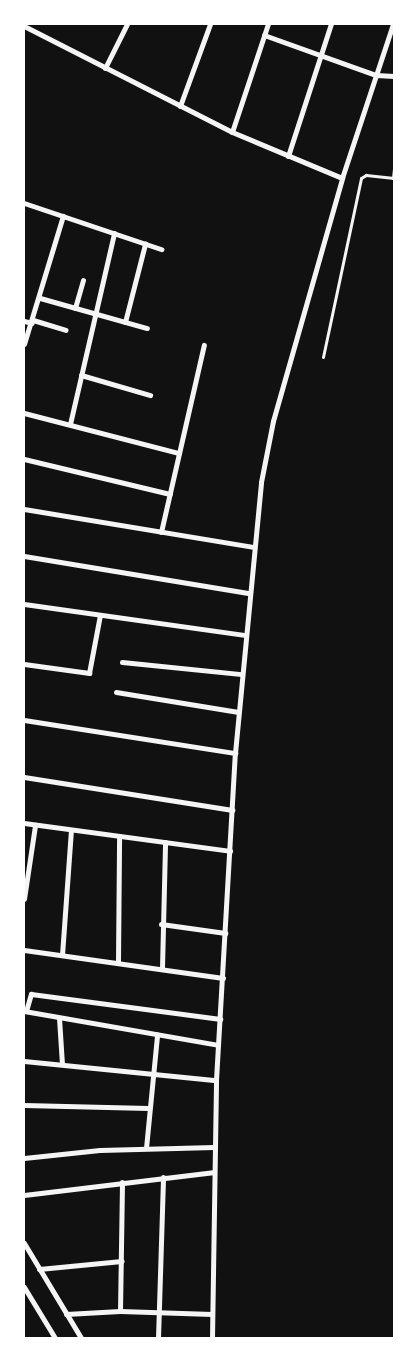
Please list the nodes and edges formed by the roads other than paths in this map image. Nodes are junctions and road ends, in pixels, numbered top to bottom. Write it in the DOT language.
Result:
graph roads {
  1 [pos="127,24"];
  2 [pos="210,24"];
  3 [pos="268,24"];
  4 [pos="330,24"];
  5 [pos="392,24"];
  6 [pos="24,26"];
  7 [pos="264,35"];
  8 [pos="321,55"];
  9 [pos="105,68"];
  10 [pos="376,75"];
  11 [pos="394,76"];
  12 [pos="180,106"];
  13 [pos="232,132"];
  14 [pos="288,156"];
  15 [pos="394,168"];
  16 [pos="342,178"];
  17 [pos="394,178"];
  18 [pos="24,203"];
  19 [pos="64,216"];
  20 [pos="114,233"];
  21 [pos="145,244"];
  22 [pos="161,249"];
  23 [pos="83,280"];
  24 [pos="40,298"];
  25 [pos="75,308"];
  26 [pos="95,314"];
  27 [pos="24,321"];
  28 [pos="33,322"];
  29 [pos="125,322"];
  30 [pos="147,328"];
  31 [pos="66,330"];
  32 [pos="24,344"];
  33 [pos="204,345"];
  34 [pos="323,357"];
  35 [pos="81,375"];
  36 [pos="150,395"];
  37 [pos="24,413"];
  38 [pos="70,424"];
  39 [pos="179,453"];
  40 [pos="24,459"];
  41 [pos="170,494"];
  42 [pos="24,509"];
  43 [pos="161,532"];
  44 [pos="253,547"];
  45 [pos="24,556"];
  46 [pos="248,593"];
  47 [pos="24,604"];
  48 [pos="100,615"];
  49 [pos="244,635"];
  50 [pos="122,662"];
  51 [pos="24,664"];
  52 [pos="241,674"];
  53 [pos="116,692"];
  54 [pos="238,712"];
  55 [pos="24,720"];
  56 [pos="235,753"];
  57 [pos="24,777"];
  58 [pos="232,810"];
  59 [pos="24,824"];
  60 [pos="35,825"];
  61 [pos="71,830"];
  62 [pos="118,836"];
  63 [pos="165,842"];
  64 [pos="230,851"];
  65 [pos="24,898"];
  66 [pos="161,924"];
  67 [pos="225,932"];
  68 [pos="24,950"];
  69 [pos="62,955"];
  70 [pos="118,962"];
  71 [pos="162,968"];
  72 [pos="223,978"];
  73 [pos="25,1011"];
  74 [pos="59,1018"];
  75 [pos="220,1019"];
  76 [pos="157,1035"];
  77 [pos="218,1044"];
  78 [pos="24,1061"];
  79 [pos="62,1064"];
  80 [pos="151,1074"];
  81 [pos="216,1080"];
  82 [pos="24,1105"];
  83 [pos="148,1108"];
  84 [pos="214,1147"];
  85 [pos="146,1148"];
  86 [pos="24,1158"];
  87 [pos="213,1172"];
  88 [pos="163,1177"];
  89 [pos="122,1182"];
  90 [pos="24,1195"];
  91 [pos="24,1244"];
  92 [pos="122,1261"];
  93 [pos="39,1270"];
  94 [pos="24,1287"];
  95 [pos="120,1311"];
  96 [pos="159,1312"];
  97 [pos="66,1314"];
  98 [pos="212,1314"];
  99 [pos="55,1338"];
  100 [pos="81,1338"];
  101 [pos="158,1338"];
  102 [pos="212,1338"];
  1 -- 9 [label="street"];
  2 -- 12 [label="street"];
  3 -- 7 [label="street"];
  4 -- 8 [label="street"];
  5 -- 10 [label="street"];
  6 -- 9 [label="street"];
  7 -- 8 [label="street"];
  7 -- 13 [label="street"];
  8 -- 10 [label="street"];
  8 -- 14 [label="street"];
  9 -- 12 [label="street"];
  10 -- 11 [label="street"];
  10 -- 16 [label="street"];
  12 -- 13 [label="street"];
  13 -- 14 [label="street"];
  14 -- 16 [label="street"];
  15 -- 17 [label="lane"];
  16 -- 44 [label="street"];
  17 -- 34 [label="lane"];
  18 -- 19 [label="street"];
  19 -- 20 [label="street"];
  19 -- 24 [label="street"];
  20 -- 21 [label="street"];
  20 -- 26 [label="street"];
  21 -- 22 [label="street"];
  21 -- 29 [label="street"];
  23 -- 25 [label="street"];
  24 -- 25 [label="street"];
  24 -- 28 [label="street"];
  25 -- 26 [label="street"];
  26 -- 29 [label="street"];
  26 -- 35 [label="street"];
  27 -- 28 [label="street"];
  28 -- 31 [label="street"];
  28 -- 32 [label="street"];
  29 -- 30 [label="street"];
  33 -- 39 [label="street"];
  35 -- 36 [label="street"];
  35 -- 38 [label="street"];
  37 -- 38 [label="street"];
  38 -- 39 [label="street"];
  39 -- 41 [label="street"];
  40 -- 41 [label="street"];
  41 -- 43 [label="street"];
  42 -- 43 [label="street"];
  43 -- 44 [label="street"];
  44 -- 46 [label="street"];
  45 -- 46 [label="street"];
  46 -- 49 [label="street"];
  47 -- 48 [label="street"];
  48 -- 49 [label="street"];
  48 -- 51 [label="street"];
  49 -- 52 [label="street"];
  50 -- 52 [label="street"];
  52 -- 54 [label="street"];
  53 -- 54 [label="street"];
  54 -- 56 [label="street"];
  55 -- 56 [label="street"];
  56 -- 58 [label="street"];
  57 -- 58 [label="street"];
  58 -- 64 [label="street"];
  59 -- 60 [label="street"];
  60 -- 61 [label="street"];
  60 -- 65 [label="street"];
  61 -- 62 [label="street"];
  61 -- 69 [label="street"];
  62 -- 63 [label="street"];
  62 -- 70 [label="street"];
  63 -- 64 [label="street"];
  63 -- 66 [label="street"];
  64 -- 67 [label="street"];
  66 -- 67 [label="street"];
  66 -- 71 [label="street"];
  67 -- 72 [label="street"];
  68 -- 69 [label="street"];
  69 -- 70 [label="street"];
  70 -- 71 [label="street"];
  71 -- 72 [label="street"];
  72 -- 75 [label="street"];
  73 -- 74 [label="street"];
  73 -- 75 [label="street"];
  74 -- 76 [label="street"];
  74 -- 79 [label="street"];
  75 -- 77 [label="street"];
  76 -- 77 [label="street"];
  76 -- 80 [label="street"];
  77 -- 81 [label="street"];
  78 -- 79 [label="street"];
  79 -- 80 [label="street"];
  80 -- 81 [label="street"];
  80 -- 83 [label="street"];
  81 -- 84 [label="street"];
  82 -- 83 [label="street"];
  83 -- 85 [label="street"];
  84 -- 85 [label="street"];
  84 -- 87 [label="street"];
  85 -- 86 [label="street"];
  87 -- 88 [label="street"];
  87 -- 98 [label="street"];
  88 -- 89 [label="street"];
  88 -- 96 [label="street"];
  89 -- 90 [label="street"];
  89 -- 92 [label="street"];
  91 -- 93 [label="street"];
  92 -- 93 [label="street"];
  92 -- 95 [label="street"];
  93 -- 97 [label="street"];
  94 -- 99 [label="street"];
  95 -- 96 [label="street"];
  95 -- 97 [label="street"];
  96 -- 98 [label="street"];
  96 -- 101 [label="street"];
  97 -- 100 [label="street"];
  98 -- 102 [label="street"];
}
